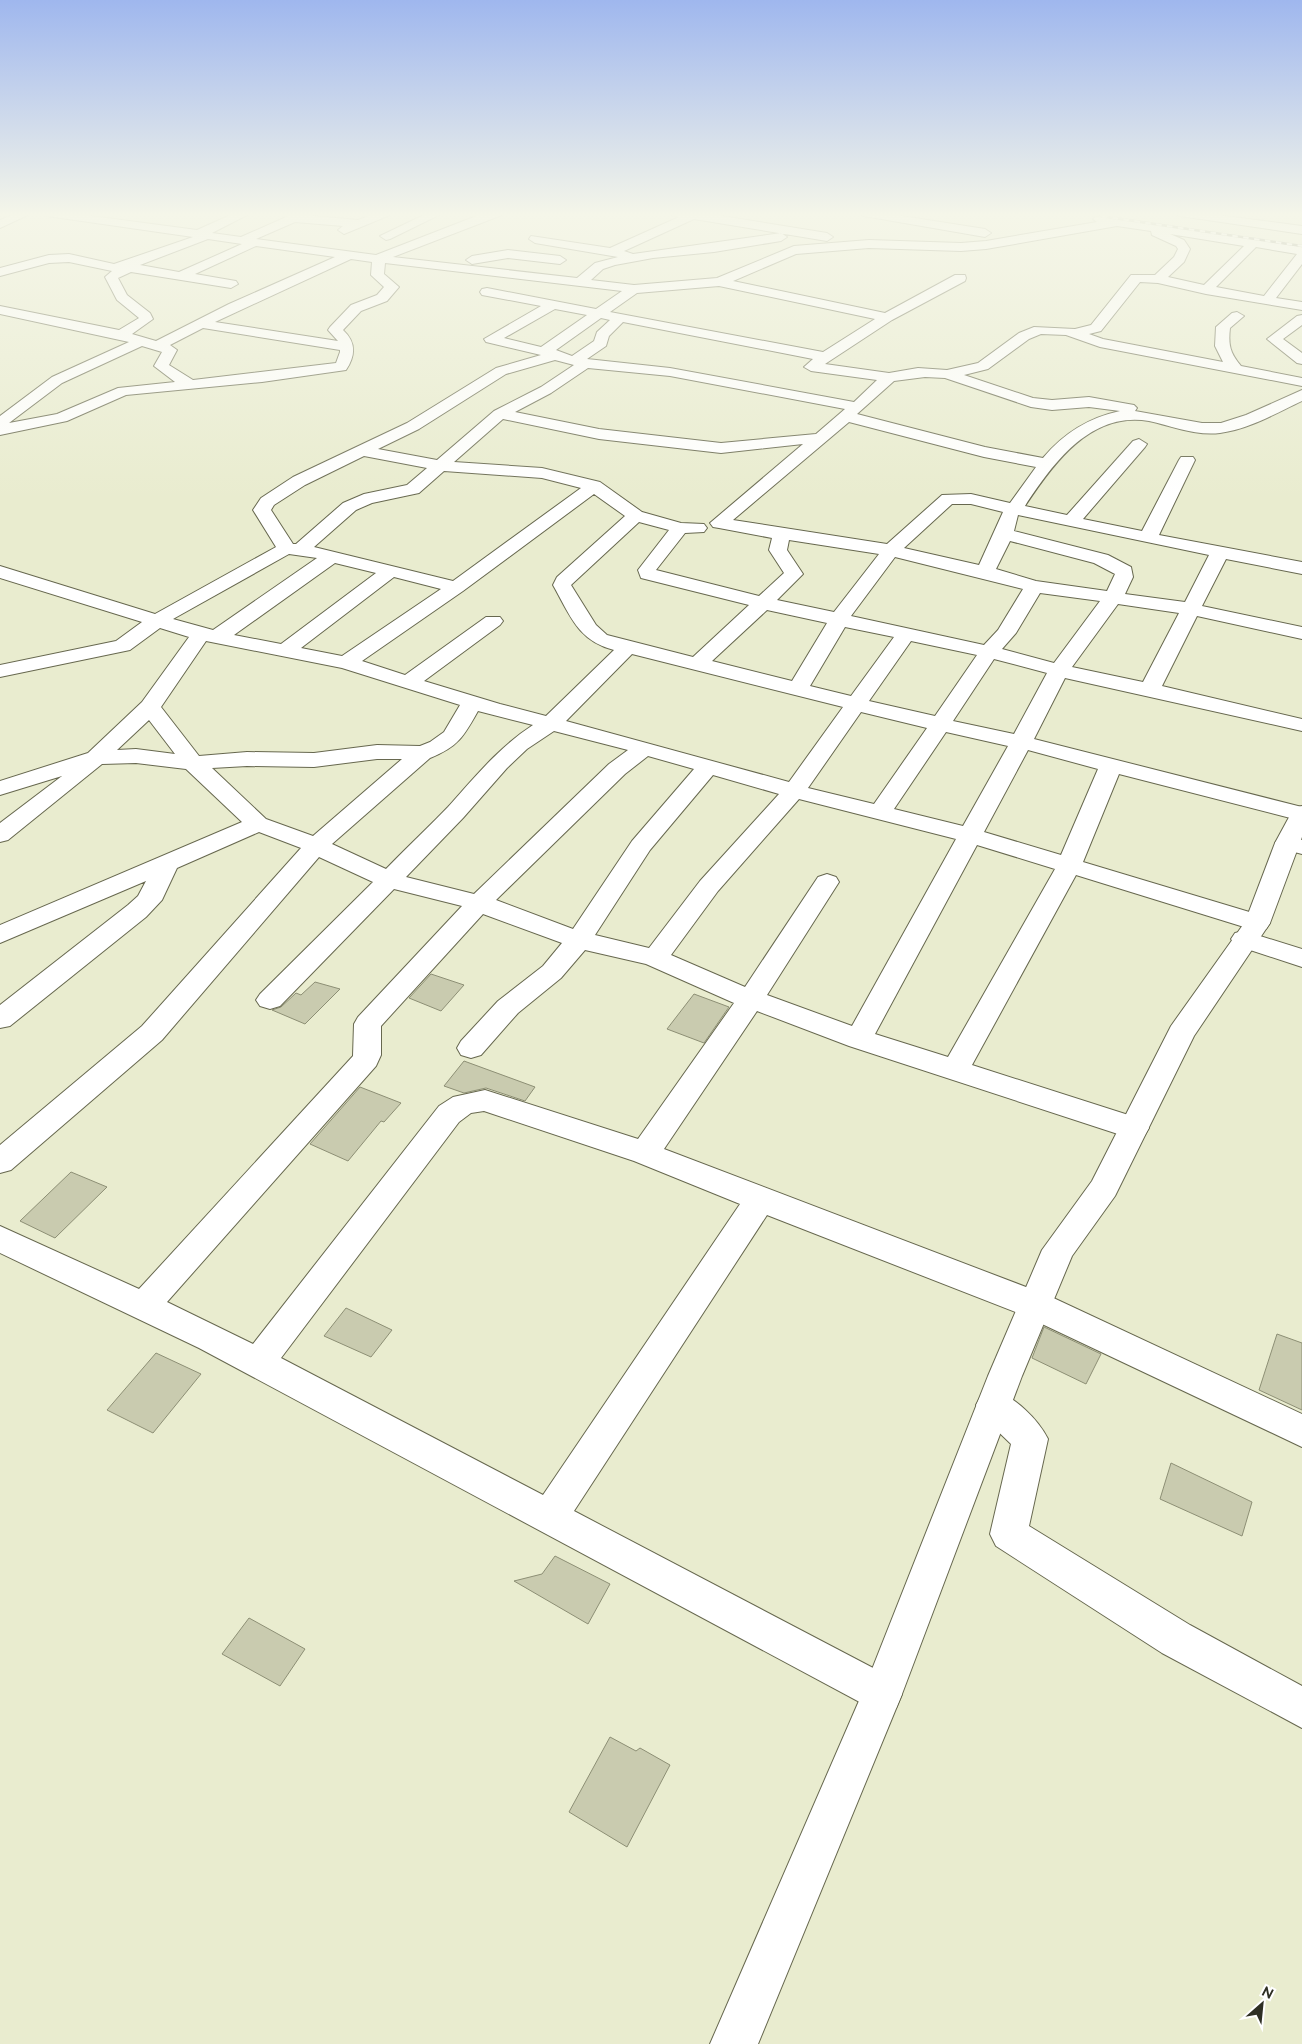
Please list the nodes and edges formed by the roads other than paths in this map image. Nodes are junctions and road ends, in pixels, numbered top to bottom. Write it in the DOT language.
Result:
graph roads {
  1 [pos="136,308"];
  2 [pos="231,308"];
  3 [pos="356,308"];
  4 [pos="547,308"];
  5 [pos="569,308"];
  6 [pos="605,308"];
  7 [pos="846,308"];
  8 [pos="903,308"];
  9 [pos="1111,308"];
  10 [pos="0,310"];
  11 [pos="596,314"];
  12 [pos="1237,316"];
  13 [pos="887,317"];
  14 [pos="619,318"];
  15 [pos="1302,319"];
  16 [pos="202,324"];
  17 [pos="1075,333"];
  18 [pos="121,335"];
  19 [pos="142,341"];
  20 [pos="158,346"];
  21 [pos="347,346"];
  22 [pos="552,355"];
  23 [pos="825,357"];
  24 [pos="1302,360"];
  25 [pos="578,362"];
  26 [pos="1237,370"];
  27 [pos="947,374"];
  28 [pos="889,378"];
  29 [pos="1302,382"];
  30 [pos="189,384"];
  31 [pos="1302,395"];
  32 [pos="851,412"];
  33 [pos="500,414"];
  34 [pos="1139,414"];
  35 [pos="0,423"];
  36 [pos="0,430"];
  37 [pos="819,438"];
  38 [pos="1139,444"];
  39 [pos="363,451"];
  40 [pos="1188,460"];
  41 [pos="1046,464"];
  42 [pos="442,466"];
  43 [pos="594,486"];
  44 [pos="1014,509"];
  45 [pos="636,516"];
  46 [pos="1071,521"];
  47 [pos="718,523"];
  48 [pos="680,528"];
  49 [pos="782,534"];
  50 [pos="1004,534"];
  51 [pos="1148,538"];
  52 [pos="294,549"];
  53 [pos="891,550"];
  54 [pos="1220,552"];
  55 [pos="332,556"];
  56 [pos="1298,562"];
  57 [pos="390,571"];
  58 [pos="0,572"];
  59 [pos="984,572"];
  60 [pos="1034,586"];
  61 [pos="456,587"];
  62 [pos="1112,599"];
  63 [pos="763,603"];
  64 [pos="1191,609"];
  65 [pos="840,620"];
  66 [pos="156,621"];
  67 [pos="493,621"];
  68 [pos="1302,633"];
  69 [pos="906,634"];
  70 [pos="209,636"];
  71 [pos="628,647"];
  72 [pos="284,651"];
  73 [pos="989,652"];
  74 [pos="346,663"];
  75 [pos="698,663"];
  76 [pos="1059,670"];
  77 [pos="0,671"];
  78 [pos="408,682"];
  79 [pos="798,688"];
  80 [pos="1150,689"];
  81 [pos="472,703"];
  82 [pos="855,703"];
  83 [pos="150,707"];
  84 [pos="551,723"];
  85 [pos="1302,725"];
  86 [pos="940,726"];
  87 [pos="1021,742"];
  88 [pos="642,749"];
  89 [pos="422,753"];
  90 [pos="97,757"];
  91 [pos="193,763"];
  92 [pos="1111,765"];
  93 [pos="708,767"];
  94 [pos="0,788"];
  95 [pos="794,791"];
  96 [pos="880,814"];
  97 [pos="258,824"];
  98 [pos="0,835"];
  99 [pos="970,835"];
  100 [pos="1297,835"];
  101 [pos="316,846"];
  102 [pos="166,865"];
  103 [pos="1069,865"];
  104 [pos="389,880"];
  105 [pos="827,882"];
  106 [pos="479,904"];
  107 [pos="1250,931"];
  108 [pos="0,935"];
  109 [pos="578,940"];
  110 [pos="655,958"];
  111 [pos="1302,958"];
  112 [pos="751,999"];
  113 [pos="270,1000"];
  114 [pos="0,1019"];
  115 [pos="859,1039"];
  116 [pos="471,1048"];
  117 [pos="955,1070"];
  118 [pos="1134,1128"];
  119 [pos="644,1153"];
  120 [pos="0,1162"];
  121 [pos="760,1200"];
  122 [pos="0,1239"];
  123 [pos="1035,1305"];
  124 [pos="144,1306"];
  125 [pos="258,1363"];
  126 [pos="994,1405"];
  127 [pos="1302,1431"];
  128 [pos="549,1517"];
  129 [pos="882,1694"];
  130 [pos="1302,1708"];
  131 [pos="734,2044"];
  1 -- 18 [label="street"];
  2 -- 16 [label="street"];
  3 -- 21 [label="street"];
  4 -- 22 [label="street"];
  5 -- 11 [label="street"];
  6 -- 11 [label="street"];
  7 -- 13 [label="street"];
  8 -- 13 [label="street"];
  9 -- 17 [label="street"];
  10 -- 18 [label="street"];
  11 -- 14 [label="street"];
  11 -- 22 [label="street"];
  12 -- 26 [label="street"];
  13 -- 23 [label="street"];
  14 -- 23 [label="street"];
  14 -- 25 [label="street"];
  15 -- 24 [label="street"];
  16 -- 20 [label="street"];
  16 -- 21 [label="street"];
  17 -- 26 [label="street"];
  17 -- 27 [label="street"];
  18 -- 19 [label="street"];
  19 -- 20 [label="street"];
  19 -- 35 [label="street"];
  20 -- 30 [label="street"];
  21 -- 30 [label="street"];
  22 -- 25 [label="street"];
  22 -- 39 [label="street"];
  23 -- 28 [label="street"];
  25 -- 32 [label="street"];
  25 -- 33 [label="street"];
  26 -- 29 [label="street"];
  27 -- 28 [label="street"];
  27 -- 34 [label="street"];
  28 -- 32 [label="street"];
  30 -- 36 [label="street"];
  31 -- 34 [label="street"];
  32 -- 37 [label="street"];
  32 -- 41 [label="street"];
  33 -- 37 [label="street"];
  33 -- 42 [label="street"];
  34 -- 41 [label="street"];
  37 -- 47 [label="street"];
  38 -- 46 [label="street"];
  39 -- 42 [label="street"];
  39 -- 52 [label="street"];
  40 -- 51 [label="street"];
  41 -- 44 [label="street"];
  42 -- 43 [label="street"];
  42 -- 52 [label="street"];
  43 -- 45 [label="street"];
  43 -- 61 [label="street"];
  44 -- 46 [label="street"];
  44 -- 50 [label="street"];
  44 -- 53 [label="street"];
  45 -- 48 [label="street"];
  45 -- 71 [label="street"];
  46 -- 51 [label="street"];
  47 -- 48 [label="street"];
  47 -- 49 [label="street"];
  48 -- 63 [label="street"];
  49 -- 53 [label="street"];
  49 -- 63 [label="street"];
  50 -- 59 [label="street"];
  50 -- 62 [label="street"];
  51 -- 54 [label="street"];
  52 -- 55 [label="street"];
  52 -- 66 [label="street"];
  53 -- 59 [label="street"];
  53 -- 65 [label="street"];
  54 -- 56 [label="street"];
  54 -- 64 [label="street"];
  55 -- 57 [label="street"];
  55 -- 70 [label="street"];
  57 -- 61 [label="street"];
  57 -- 72 [label="street"];
  58 -- 66 [label="street"];
  59 -- 60 [label="street"];
  60 -- 62 [label="street"];
  60 -- 73 [label="street"];
  61 -- 74 [label="street"];
  62 -- 64 [label="street"];
  62 -- 76 [label="street"];
  63 -- 65 [label="street"];
  63 -- 75 [label="street"];
  64 -- 68 [label="street"];
  64 -- 80 [label="street"];
  65 -- 69 [label="street"];
  65 -- 79 [label="street"];
  66 -- 70 [label="street"];
  66 -- 77 [label="street"];
  67 -- 78 [label="street"];
  69 -- 73 [label="street"];
  69 -- 82 [label="street"];
  70 -- 72 [label="street"];
  70 -- 83 [label="street"];
  71 -- 75 [label="street"];
  71 -- 84 [label="street"];
  72 -- 74 [label="street"];
  73 -- 76 [label="street"];
  73 -- 86 [label="street"];
  74 -- 78 [label="street"];
  75 -- 79 [label="street"];
  76 -- 80 [label="street"];
  76 -- 87 [label="street"];
  78 -- 81 [label="street"];
  79 -- 82 [label="street"];
  80 -- 85 [label="street"];
  81 -- 84 [label="street"];
  81 -- 89 [label="street"];
  82 -- 86 [label="street"];
  82 -- 95 [label="street"];
  83 -- 90 [label="street"];
  83 -- 91 [label="street"];
  84 -- 88 [label="street"];
  84 -- 104 [label="street"];
  86 -- 87 [label="street"];
  86 -- 96 [label="street"];
  87 -- 92 [label="street"];
  87 -- 99 [label="street"];
  88 -- 93 [label="street"];
  88 -- 106 [label="street"];
  89 -- 91 [label="street"];
  89 -- 101 [label="street"];
  90 -- 91 [label="street"];
  90 -- 94 [label="street"];
  90 -- 98 [label="street"];
  91 -- 97 [label="street"];
  92 -- 100 [label="street"];
  92 -- 103 [label="street"];
  93 -- 95 [label="street"];
  93 -- 109 [label="street"];
  95 -- 96 [label="street"];
  95 -- 110 [label="street"];
  96 -- 99 [label="street"];
  97 -- 101 [label="street"];
  97 -- 102 [label="street"];
  99 -- 103 [label="street"];
  99 -- 115 [label="street"];
  100 -- 107 [label="street"];
  101 -- 104 [label="street"];
  101 -- 120 [label="street"];
  102 -- 108 [label="street"];
  102 -- 114 [label="street"];
  103 -- 107 [label="street"];
  103 -- 117 [label="street"];
  104 -- 106 [label="street"];
  104 -- 113 [label="street"];
  105 -- 112 [label="street"];
  106 -- 109 [label="street"];
  106 -- 124 [label="street"];
  107 -- 111 [label="street"];
  107 -- 118 [label="street"];
  109 -- 110 [label="street"];
  109 -- 116 [label="street"];
  110 -- 112 [label="street"];
  112 -- 115 [label="street"];
  112 -- 119 [label="street"];
  115 -- 117 [label="street"];
  117 -- 118 [label="street"];
  118 -- 123 [label="street"];
  119 -- 121 [label="street"];
  119 -- 125 [label="street"];
  121 -- 123 [label="street"];
  121 -- 128 [label="street"];
  122 -- 124 [label="street"];
  123 -- 126 [label="street"];
  123 -- 127 [label="street"];
  124 -- 125 [label="street"];
  125 -- 128 [label="street"];
  126 -- 129 [label="street"];
  126 -- 130 [label="street"];
  128 -- 129 [label="street"];
  129 -- 131 [label="street"];
}
